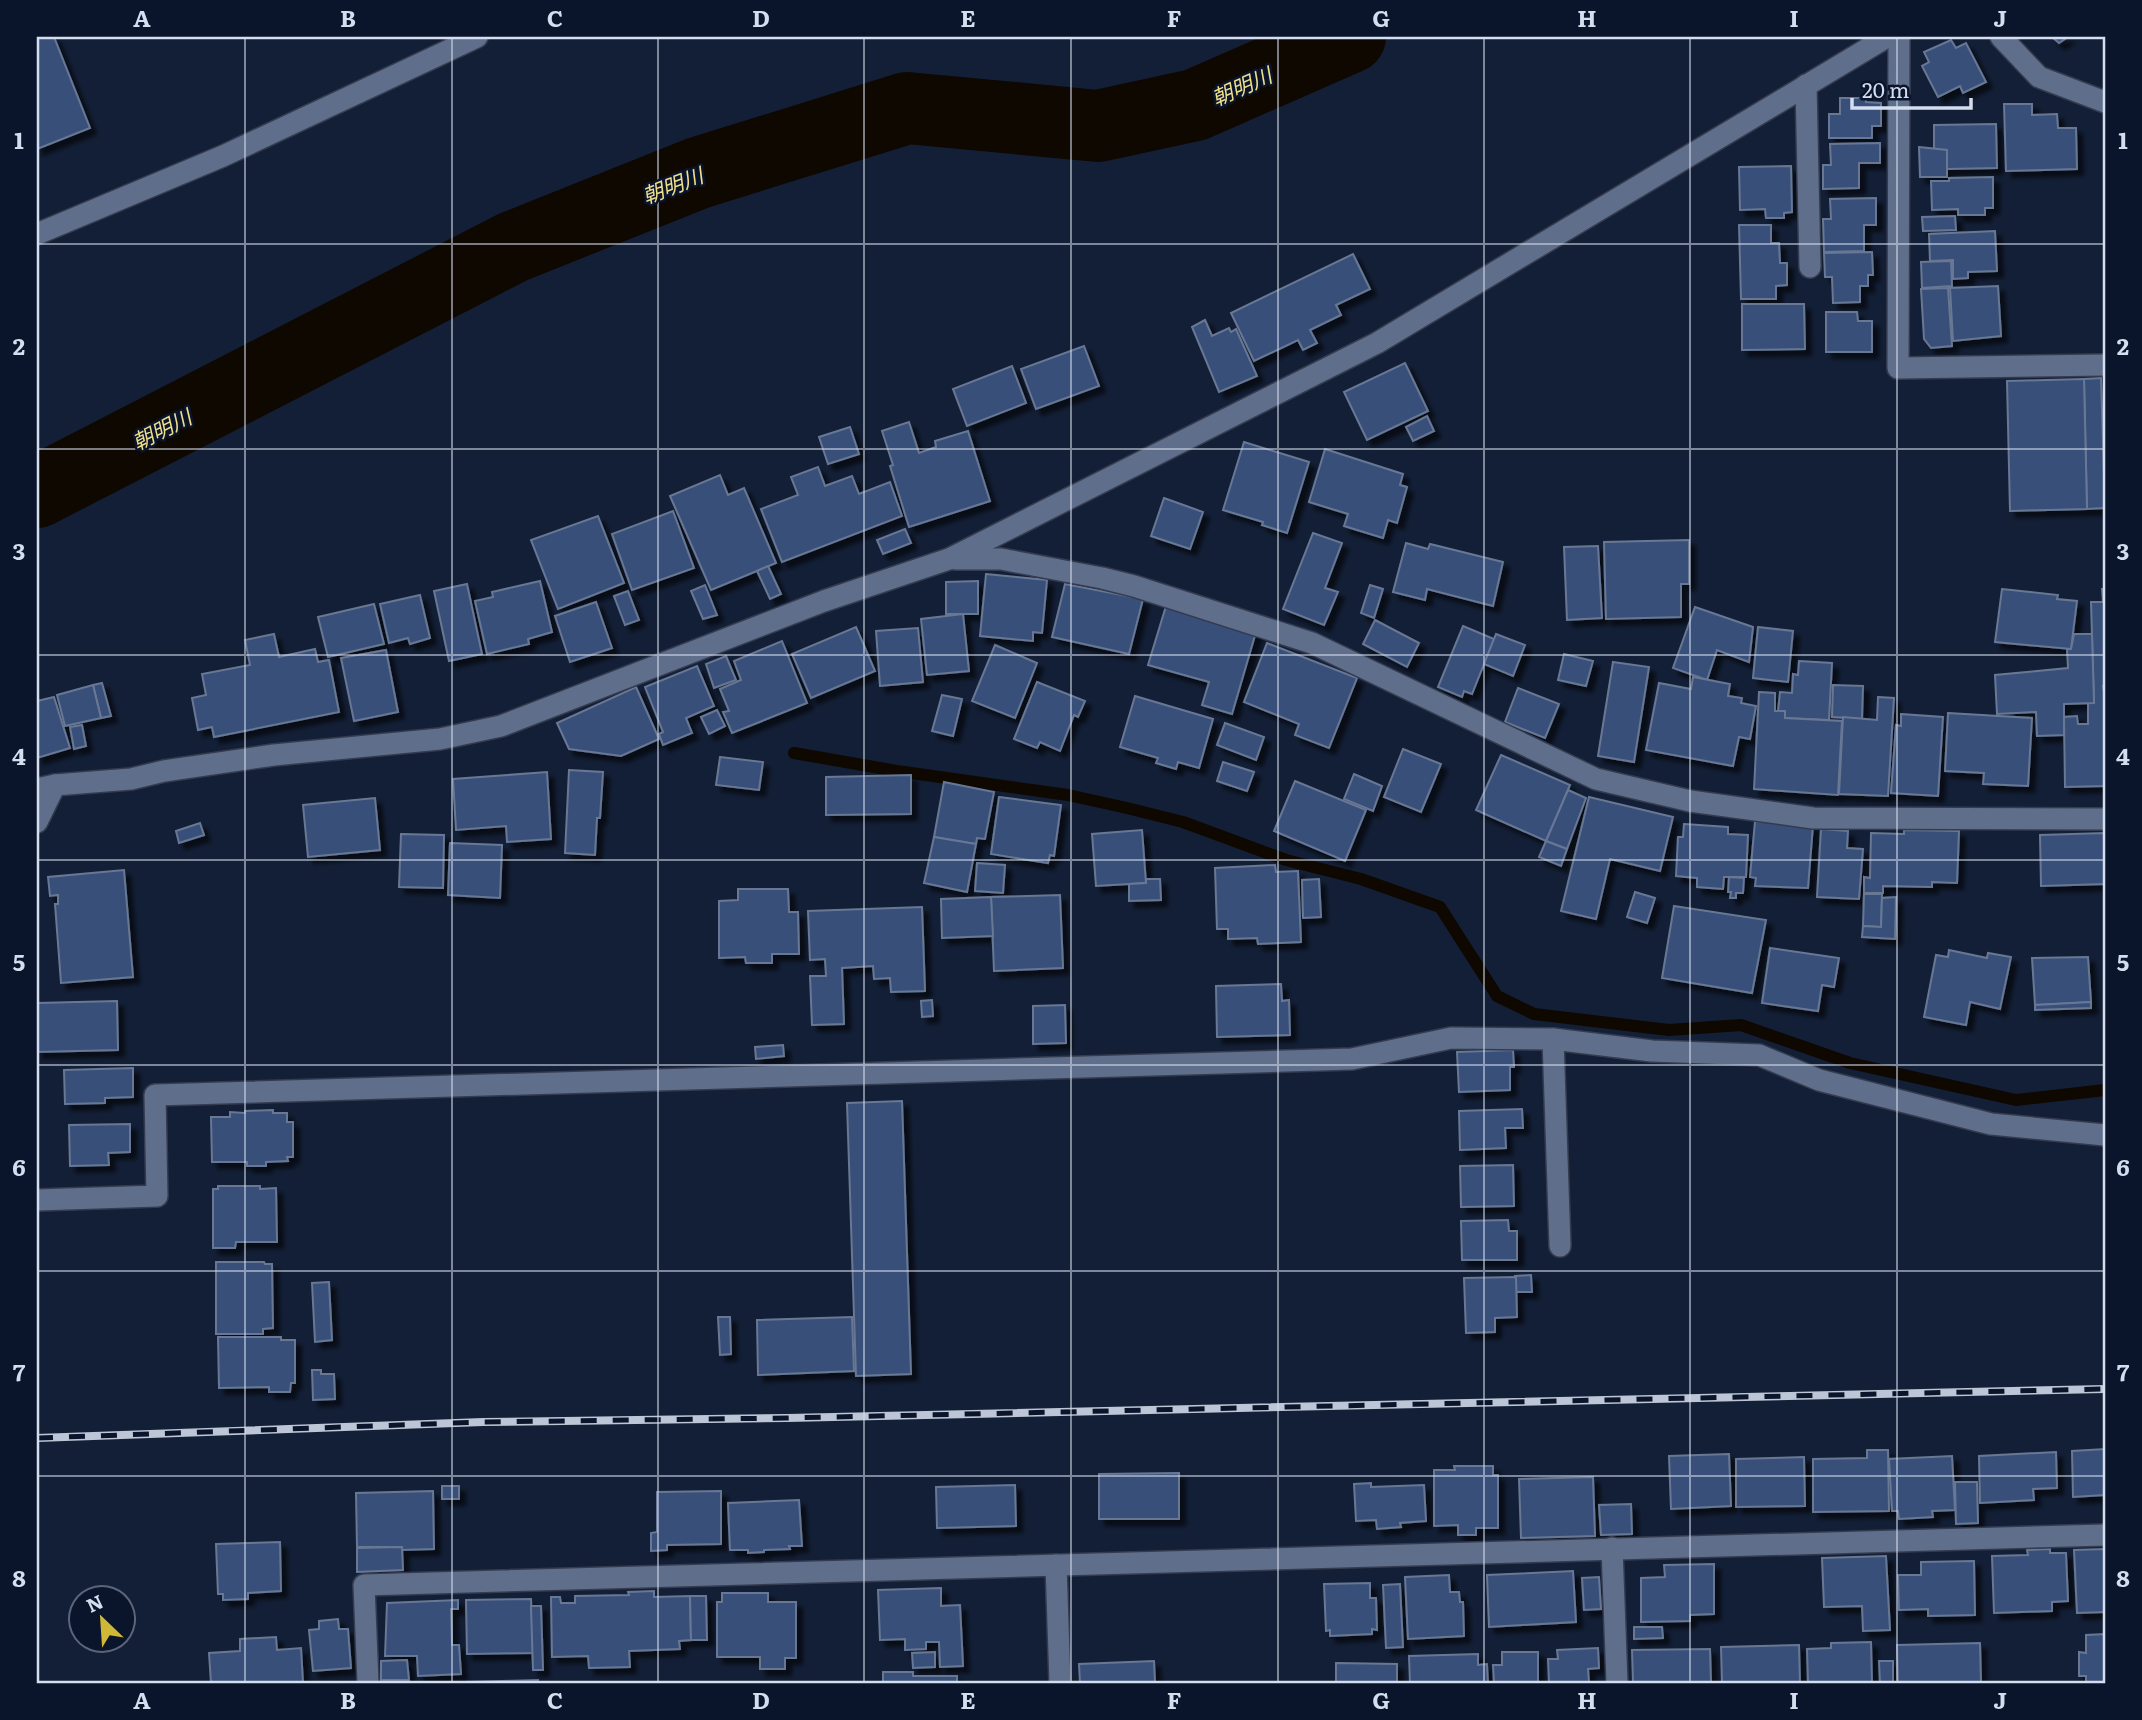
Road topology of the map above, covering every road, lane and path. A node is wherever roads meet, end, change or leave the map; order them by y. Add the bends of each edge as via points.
1 (477, 37) edge
2 (1887, 37) edge
3 (1899, 37) edge
4 (2001, 37) edge
5 (1806, 85) junction
6 (2105, 102) edge
7 (37, 234) edge
8 (1810, 267) dead end
9 (2105, 365) edge
10 (949, 559) junction
11 (46, 787) edge
12 (2105, 819) edge
13 (37, 822) edge
14 (1553, 1039) junction
15 (2105, 1135) edge
16 (37, 1200) edge
17 (1560, 1246) dead end
18 (2105, 1535) edge
19 (1612, 1548) junction
20 (1056, 1565) junction
21 (368, 1683) edge
22 (1060, 1683) edge
23 (1617, 1683) edge

1 - 7 street via 223,156
2 - 5 street
3 - 9 street via 1898,368
4 - 6 street via 2039,77
5 - 8 street
5 - 10 street via 1377,343
10 - 11 street via 824,601 501,726 440,739 274,755 131,779
10 - 12 street via 1001,559 1102,578 1300,639 1596,779 1690,801 1813,818
11 - 13 street
14 - 15 street via 1653,1051 1759,1055 1819,1080 1992,1124
14 - 16 street via 1451,1038 1352,1059 155,1095 157,1196
14 - 17 street
18 - 19 street
19 - 20 street
19 - 23 street
20 - 21 street via 364,1585
20 - 22 street

